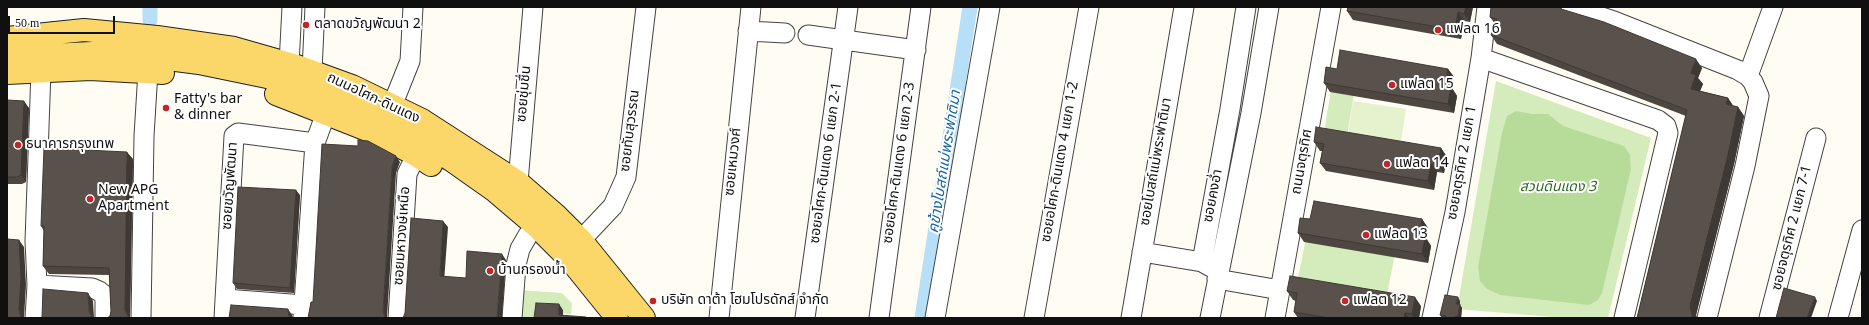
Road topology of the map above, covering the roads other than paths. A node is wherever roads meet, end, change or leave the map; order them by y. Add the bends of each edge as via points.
1 (292, 7) edge
2 (315, 7) edge
3 (413, 7) edge
4 (533, 7) edge
5 (646, 7) edge
6 (751, 7) edge
7 (848, 7) edge
8 (922, 7) edge
9 (990, 7) edge
10 (1089, 7) edge
11 (1184, 7) edge
12 (1246, 7) edge
13 (1269, 7) edge
14 (1331, 7) edge
15 (1487, 7) edge
16 (1571, 7) edge
17 (1773, 7) edge
18 (1616, 14) edge
19 (748, 31) junction
20 (785, 33) dead end
21 (808, 35) dead end
22 (7, 38) edge
23 (843, 41) junction
24 (916, 50) junction
25 (7, 57) edge
26 (1481, 58) junction
27 (289, 64) junction
28 (41, 70) junction
29 (148, 71) junction
30 (312, 71) junction
31 (7, 73) edge
32 (1748, 76) junction
33 (392, 106) junction
34 (1230, 110) junction
35 (326, 113) junction
36 (1251, 113) junction
37 (1816, 138) dead end
38 (315, 143) junction
39 (416, 155) junction
40 (518, 182) junction
41 (1862, 230) edge
42 (528, 235) junction
43 (581, 240) junction
44 (1142, 252) junction
45 (1202, 262) junction
46 (1219, 272) junction
47 (37, 285) junction
48 (1280, 290) junction
49 (225, 299) junction
50 (303, 312) edge
51 (613, 312) edge
52 (1840, 317) edge
53 (35, 318) edge
54 (105, 318) edge
55 (141, 318) edge
56 (224, 318) edge
57 (398, 318) edge
58 (512, 318) edge
59 (644, 318) edge
60 (719, 318) edge
61 (805, 318) edge
62 (879, 318) edge
63 (935, 318) edge
64 (1034, 318) edge
65 (1131, 318) edge
66 (1210, 318) edge
67 (1275, 318) edge
68 (1432, 318) edge
69 (1624, 318) edge
70 (1707, 318) edge
71 (1769, 318) edge

1 - 27 street
2 - 30 street
3 - 33 street via 410,61
4 - 40 street, ซอยชุ่มชื่น
5 - 43 street, ซอยทับสุวรรณ via 626,177 613,206
6 - 19 street, ซอยเหมวงศ์
7 - 23 street, ซอยอโศก-ดินแดง 6 แยก 2-1
8 - 24 street, ซอยอโศก-ดินแดง 6 แยก 2-3
9 - 63 street
10 - 64 street, ซอยอโศก-ดินแดง 4 แยก 1-2
11 - 44 street, ซอยโบสถ์แม่พระฟาติมา
12 - 34 street, ซอยคงอ่ำ
13 - 36 street, ซอยคงอ่ำ
14 - 48 street, ถนนจตุรทิศ
15 - 26 street, ซอยจตุรทิศ 2 แยก 1
16 - 18 street
17 - 32 street
18 - 32 street
19 - 20 street
19 - 60 street, ซอยเหมวงศ์
21 - 23 street
22 - 27 main road, ถนนอโศก-ดินแดง via 84,30 234,48
23 - 24 street
23 - 61 street, ซอยอโศก-ดินแดง 6 แยก 2-1
24 - 62 street, ซอยอโศก-ดินแดง 6 แยก 2-3
25 - 51 main road, ถนนอโศก-ดินแดง via 114,52 199,63 268,77 320,93 365,111 410,134 495,192 535,225 571,261
26 - 68 street, ซอยจตุรทิศ 2 แยก 1 via 1455,212
26 - 69 street via 1658,120 1666,126 1668,133
27 - 30 main road, ถนนอโศก-ดินแดง
28 - 29 main road, ถนนอโศก-ดินแดง
28 - 31 main road, ถนนอโศก-ดินแดง
28 - 47 street via 35,241
29 - 35 main road, ถนนอโศก-ดินแดง via 227,82 279,95
29 - 55 street via 144,136
30 - 33 main road, ถนนอโศก-ดินแดง via 352,86
32 - 70 street via 1759,96 1745,166
33 - 40 main road, ถนนอโศก-ดินแดง via 422,120
34 - 36 street
34 - 45 street, ซอยคงอ่ำ
35 - 38 street
35 - 39 main road, ถนนอโศก-ดินแดง via 370,131
36 - 46 street, ซอยคงอ่ำ
37 - 71 street, ซอยจตุรทิศ 2 แยก 7-1
38 - 49 street, ซอยขวัญพัฒนา via 238,133 234,136
38 - 50 street
39 - 42 main road, ถนนอโศก-ดินแดง via 490,205
39 - 57 street, ซอยมหาวงษ์เหนือ via 407,174
40 - 43 main road, ถนนอโศก-ดินแดง via 556,214
41 - 52 street
42 - 51 main road, ถนนอโศก-ดินแดง
42 - 58 street via 520,249 516,265
43 - 59 main road, ถนนอโศก-ดินแดง
44 - 45 street
44 - 65 street, ซอยโบสถ์แม่พระฟาติมา
45 - 46 street
46 - 48 street
46 - 66 street, ซอยคงอ่ำ
47 - 53 street
47 - 54 street via 92,288 99,291 104,295
48 - 67 street, ถนนจตุรทิศ
49 - 50 street
49 - 56 street, ซอยขวัญพัฒนา

